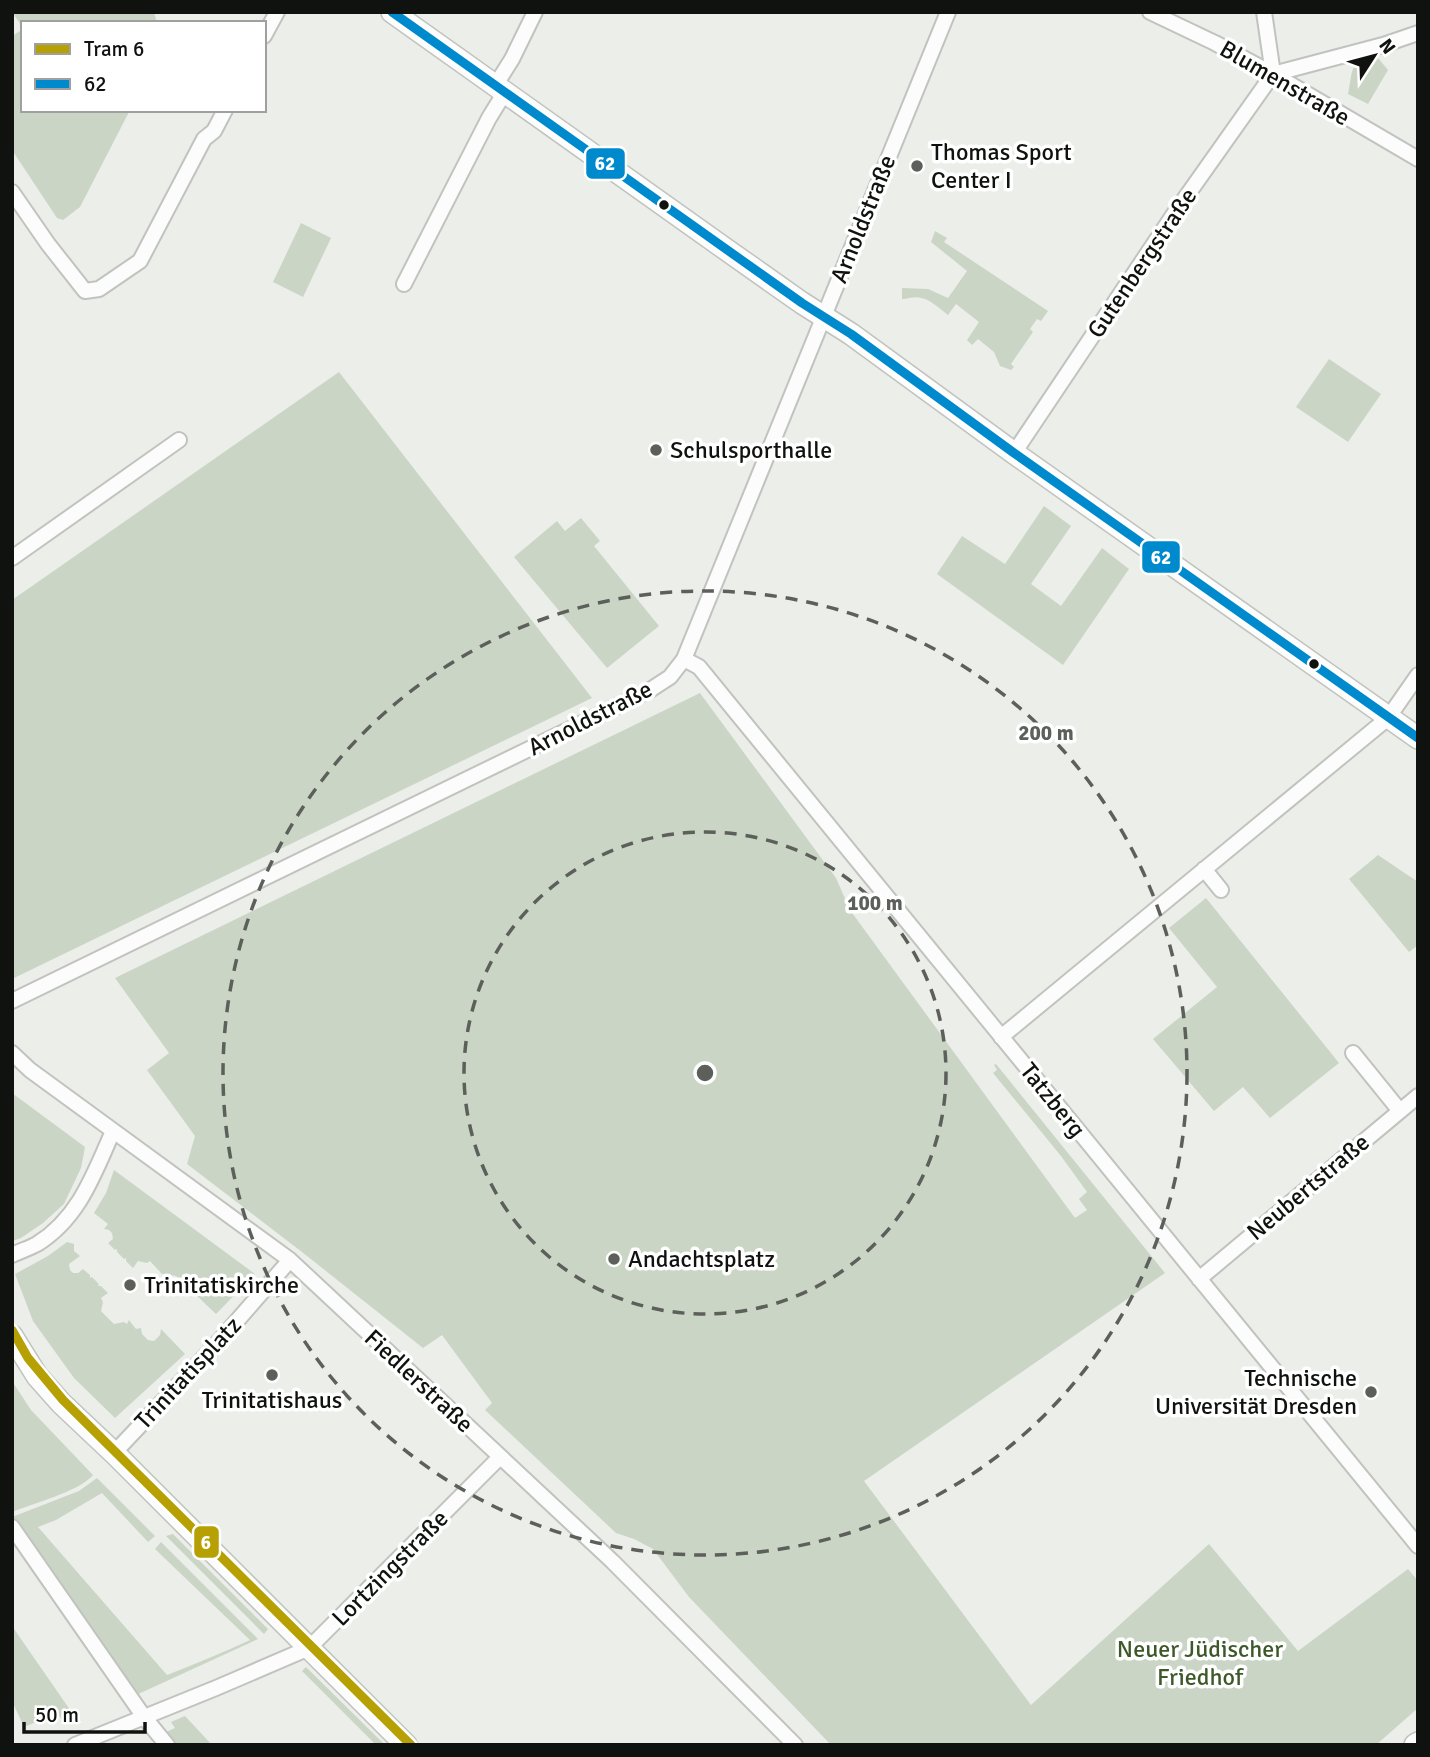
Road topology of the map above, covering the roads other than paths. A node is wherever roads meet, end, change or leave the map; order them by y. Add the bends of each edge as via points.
1 (277, 12) edge
2 (392, 12) edge
3 (535, 12) edge
4 (948, 12) edge
5 (1150, 12) edge
6 (1264, 12) edge
7 (266, 32) edge
8 (1418, 33) edge
9 (1273, 74) junction
10 (500, 89) junction
11 (224, 112) edge
12 (1418, 159) edge
13 (12, 192) edge
14 (404, 284) dead end
15 (824, 316) junction
16 (179, 440) dead end
17 (1014, 453) junction
18 (12, 558) edge
19 (684, 659) junction
20 (1418, 675) edge
21 (1388, 718) junction
22 (1418, 738) edge
23 (1204, 869) junction
24 (1222, 890) dead end
25 (12, 1001) edge
26 (1002, 1037) junction
27 (12, 1053) edge
28 (1353, 1053) dead end
29 (1418, 1096) edge
30 (1400, 1111) junction
31 (113, 1131) junction
32 (12, 1255) edge
33 (290, 1260) junction
34 (1199, 1279) junction
35 (12, 1336) edge
36 (114, 1453) junction
37 (500, 1457) junction
38 (12, 1527) edge
39 (1418, 1546) edge
40 (309, 1648) junction
41 (144, 1717) junction
42 (75, 1745) edge
43 (167, 1745) edge
44 (406, 1745) edge
45 (795, 1745) edge

1 - 7 street
2 - 10 street
3 - 10 street
4 - 15 street, Arnoldstraße
5 - 9 street, Blumenstraße
6 - 9 street
8 - 9 street
9 - 12 street, Blumenstraße
9 - 17 street, Gutenbergstraße
10 - 14 street
10 - 15 street
11 - 13 street via 204,139 140,261 99,289 85,291
15 - 17 street
15 - 19 street, Arnoldstraße
16 - 18 street
17 - 21 street
19 - 25 street, Arnoldstraße via 670,677 650,690
19 - 26 street, Tatzberg via 699,667
20 - 21 street
21 - 22 street
21 - 23 street
23 - 24 street
23 - 26 street
26 - 34 street, Tatzberg
27 - 31 street, Fiedlerstraße
28 - 30 street
29 - 30 street, Neubertstraße
30 - 34 street, Neubertstraße
31 - 32 street via 86,1192 63,1223 38,1243
31 - 33 street, Fiedlerstraße
33 - 36 street, Trinitatisplatz
33 - 37 street, Fiedlerstraße
34 - 39 street, Tatzberg
35 - 36 street via 37,1376
36 - 40 street
37 - 40 street, Lortzingstraße
37 - 45 street, Fiedlerstraße
38 - 41 street
40 - 41 street, Lortzingstraße
40 - 44 street
41 - 42 street, Lortzingstraße
41 - 43 street

